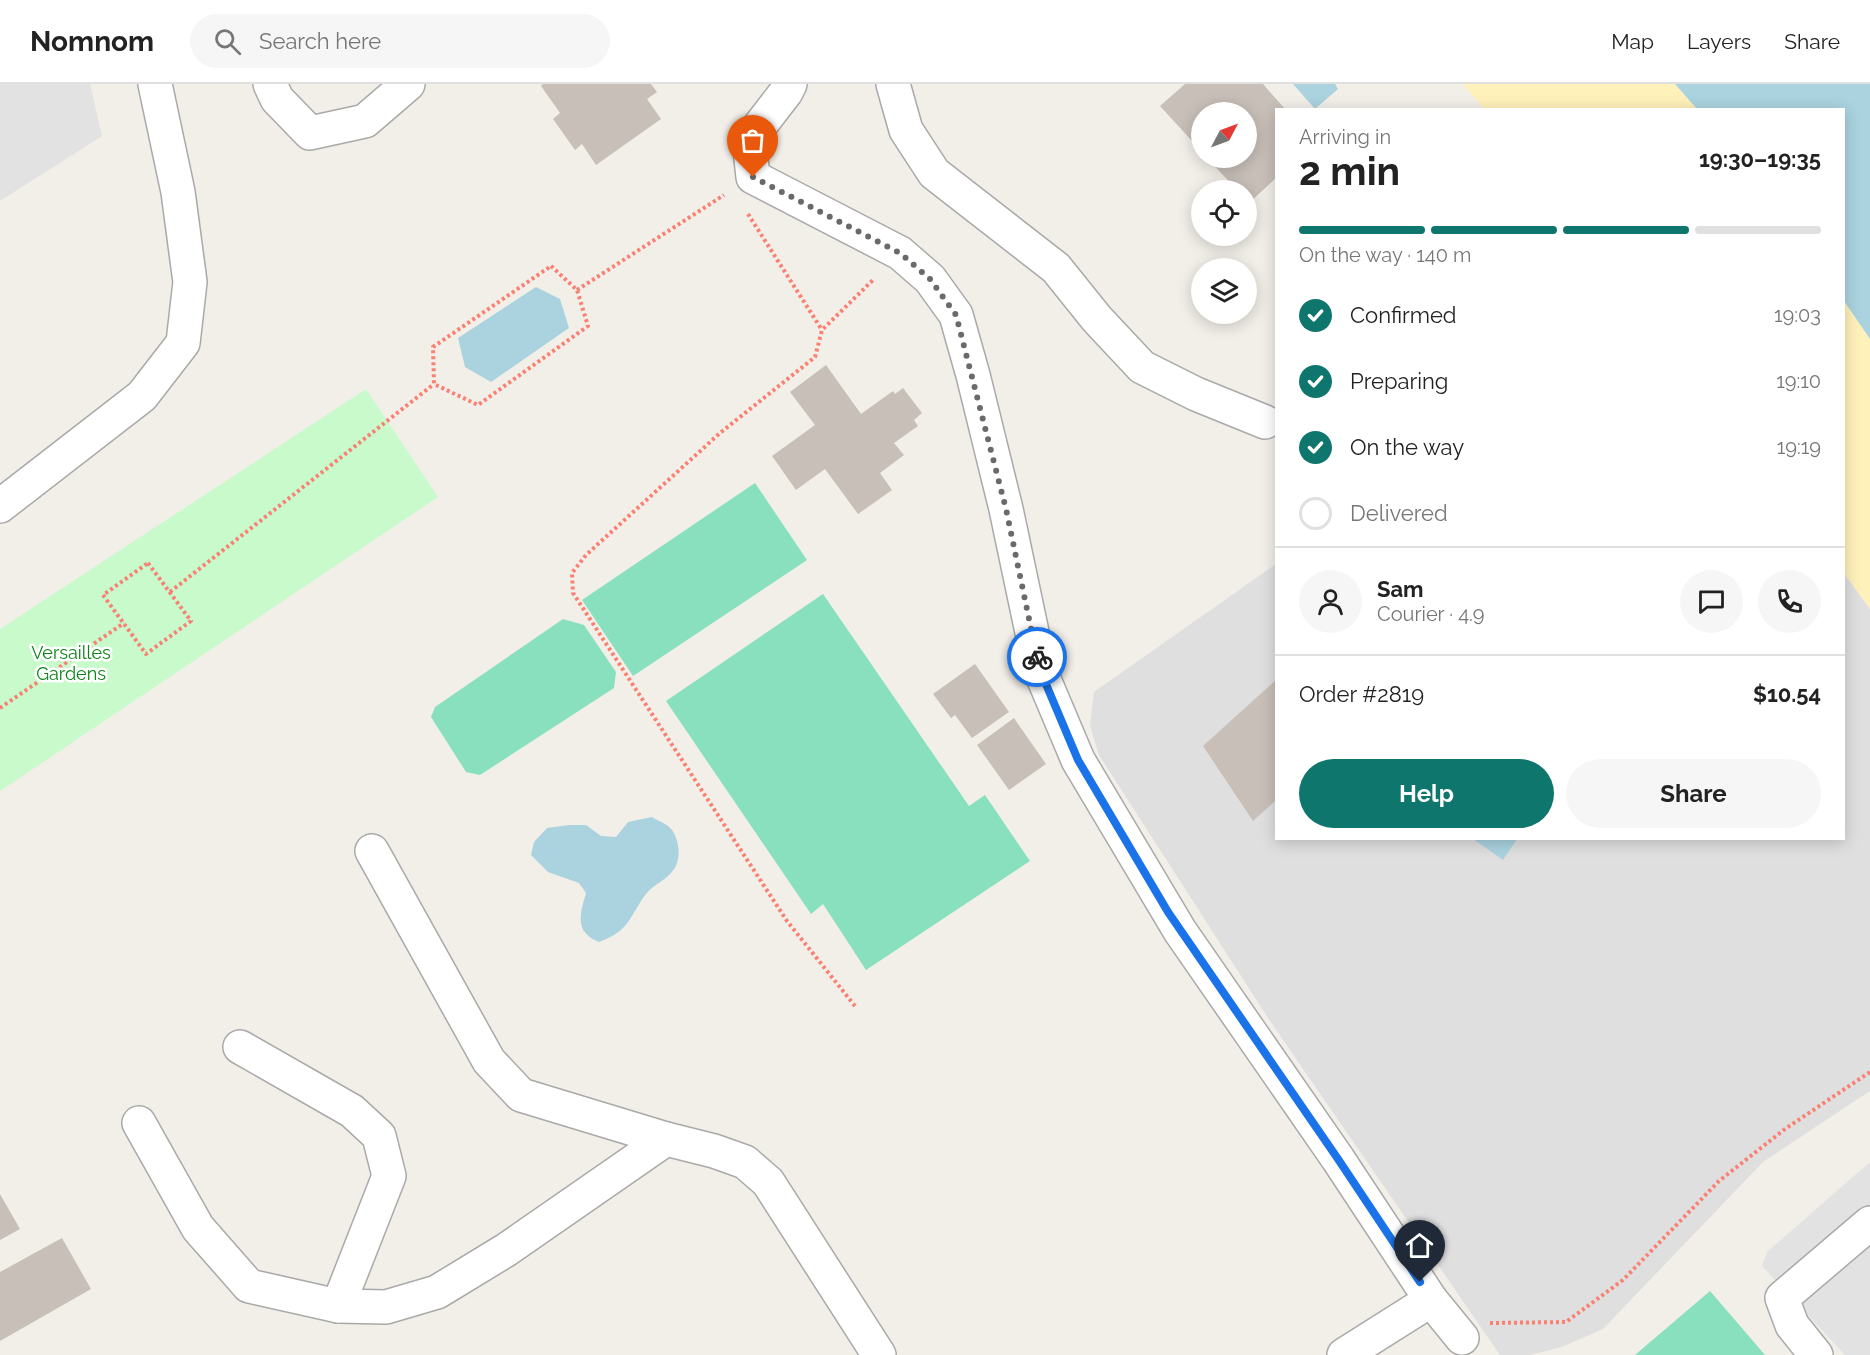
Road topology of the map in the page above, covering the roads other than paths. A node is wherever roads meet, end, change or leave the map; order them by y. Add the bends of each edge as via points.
1 (155, 84) edge
2 (270, 84) edge
3 (408, 84) edge
4 (790, 84) edge
5 (893, 84) edge
6 (1265, 422) dead end
7 (0, 506) edge
8 (372, 851) dead end
9 (240, 1047) dead end
10 (139, 1123) dead end
11 (666, 1139) junction
12 (1870, 1223) edge
13 (338, 1306) junction
14 (879, 1355) edge
15 (1344, 1355) edge
16 (1816, 1355) edge

1 - 7 street via 178,192 190,282 183,343 142,396
2 - 3 street via 277,99 310,133 366,121
4 - 15 street via 749,140 743,183 900,253 930,279 956,315 1006,509 1040,670 1078,760 1180,931 1448,1321
5 - 6 street via 906,130 934,173 1056,268 1096,319 1142,367
8 - 11 street via 489,1061 521,1095
9 - 13 street via 352,1111 379,1136 389,1176
10 - 13 street via 198,1228 249,1286
11 - 13 street via 506,1250 437,1292 386,1307
11 - 14 street via 745,1162 768,1182
12 - 16 street via 1782,1298 1792,1324

